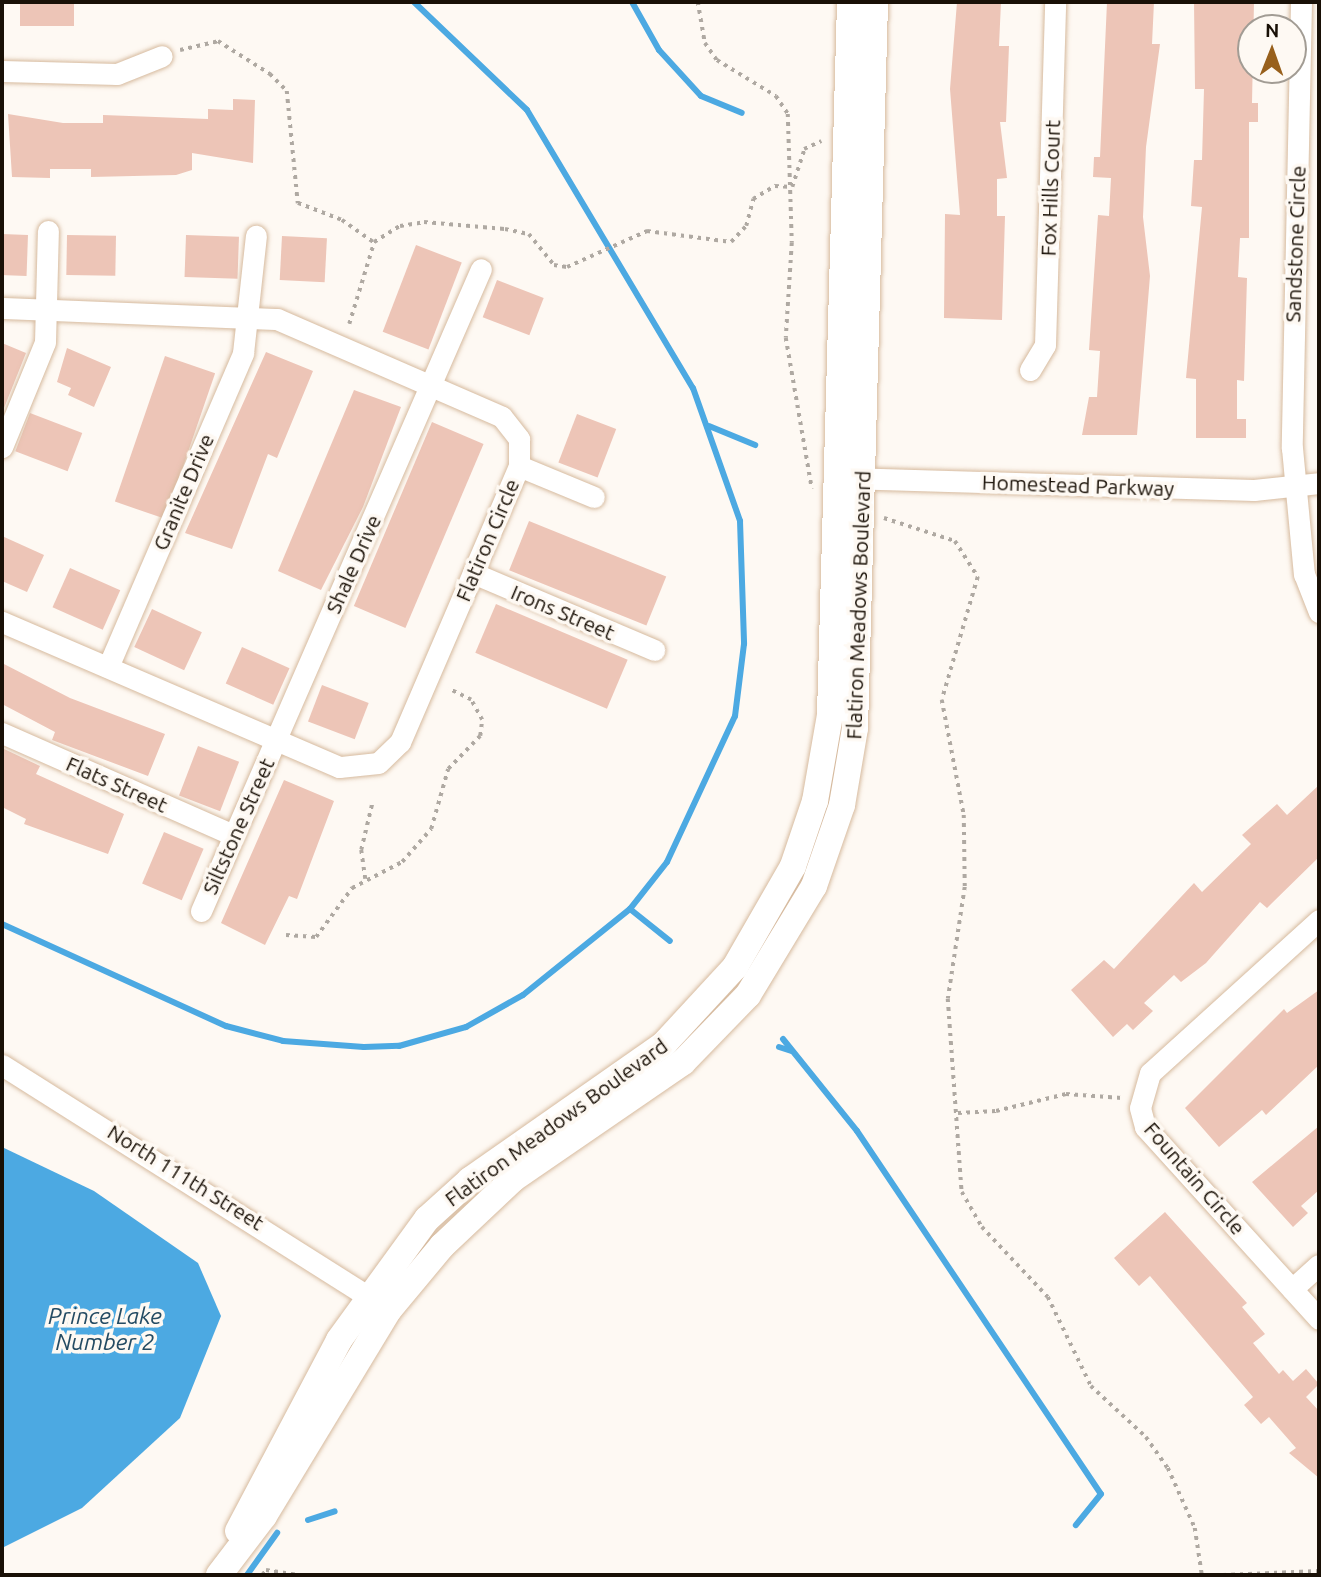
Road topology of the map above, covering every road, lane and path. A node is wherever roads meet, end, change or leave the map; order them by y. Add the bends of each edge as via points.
1 (698, 2) edge
2 (849, 2) edge
3 (875, 2) edge
4 (1055, 2) edge
5 (1301, 2) edge
6 (202, 43) dead end
7 (162, 56) dead end
8 (2, 71) edge
9 (821, 141) dead end
10 (786, 186) junction
11 (48, 231) dead end
12 (256, 236) dead end
13 (374, 242) junction
14 (481, 269) dead end
15 (2, 308) edge
16 (47, 309) junction
17 (250, 314) junction
18 (349, 324) dead end
19 (1030, 370) dead end
20 (430, 387) junction
21 (2, 447) edge
22 (519, 466) junction
23 (850, 478) junction
24 (1319, 483) edge
25 (1294, 485) junction
26 (813, 496) dead end
27 (594, 497) dead end
28 (878, 510) dead end
29 (472, 573) junction
30 (1319, 612) edge
31 (2, 622) edge
32 (654, 650) dead end
33 (108, 667) junction
34 (448, 689) dead end
35 (2, 733) edge
36 (276, 741) junction
37 (372, 804) dead end
38 (233, 835) junction
39 (365, 879) junction
40 (201, 911) dead end
41 (1319, 920) edge
42 (286, 935) dead end
43 (2, 1065) edge
44 (1105, 1096) dead end
45 (958, 1113) junction
46 (1319, 1265) edge
47 (1293, 1289) junction
48 (366, 1295) junction
49 (388, 1311) junction
50 (1319, 1319) edge
51 (1319, 1571) edge
52 (219, 1575) edge
53 (262, 1575) edge
54 (297, 1575) edge
55 (1202, 1575) edge
56 (1223, 1575) edge

1 - 10 path via 705,43 718,60 776,96 788,114
2 - 23 street, Flatiron Meadows Boulevard
3 - 23 street, Flatiron Meadows Boulevard
4 - 19 street, Fox Hills Court via 1045,345
5 - 25 street, Sandstone Circle via 1290,404
6 - 13 path via 218,41 287,91 292,194 307,209 342,220
7 - 8 street via 117,74
9 - 10 path via 804,149 797,180
10 - 13 path via 753,199 746,226 731,242 669,230 620,240 567,267 554,265 529,234 424,222 400,226
10 - 26 path via 792,243 786,338
11 - 16 street
12 - 17 street, Granite Drive
13 - 18 path
14 - 20 street, Shale Drive
15 - 16 street, Flatiron Circle
16 - 17 street, Flatiron Circle
16 - 21 street via 46,342
17 - 20 street, Flatiron Circle via 277,319
17 - 33 street, Granite Drive via 243,353
20 - 22 street, Flatiron Circle via 502,418 519,439
20 - 36 street, Shale Drive
22 - 27 street
22 - 29 street, Flatiron Circle
23 - 25 street, Homestead Parkway via 1254,490
23 - 48 street, Flatiron Meadows Boulevard via 821,773 793,866 757,935 703,1006 664,1044 470,1180 427,1219
23 - 49 street, Flatiron Meadows Boulevard via 852,754 830,846 791,929 748,995 683,1062 468,1215
24 - 25 street, Homestead Parkway
25 - 30 street, Sandstone Circle via 1304,574
28 - 45 path via 900,527 955,541 974,560 978,577 942,700 965,828 965,887 948,999
29 - 32 street, Irons Street
29 - 36 street, Flatiron Circle via 400,742 379,763 339,768
31 - 33 street, Flatiron Circle
33 - 36 street, Flatiron Circle
34 - 39 path via 478,710 480,736 448,769 421,845
35 - 38 street, Flats Street
36 - 38 street, Siltstone Street
37 - 39 path via 361,850
38 - 40 street, Siltstone Street
39 - 42 path via 341,900 316,937
41 - 47 street, Fountain Circle via 1150,1073 1140,1100 1145,1127
43 - 48 street, North 111th Street
44 - 45 path via 1066,1094 996,1111
45 - 55 path via 959,1168 970,1210 1048,1297 1091,1386 1146,1437 1168,1468 1195,1528
46 - 47 street
47 - 50 street, Fountain Circle
48 - 49 street, North 111th Street
48 - 52 street via 248,1507
49 - 52 street via 264,1516
51 - 56 path
53 - 54 path via 266,1570

